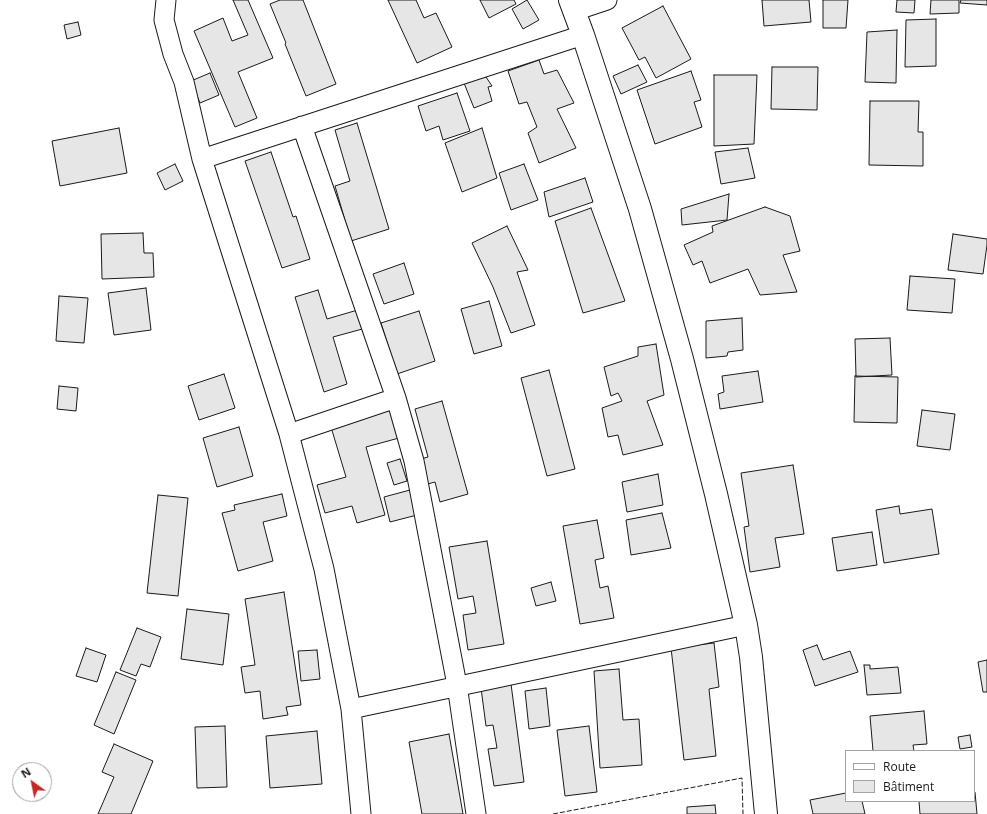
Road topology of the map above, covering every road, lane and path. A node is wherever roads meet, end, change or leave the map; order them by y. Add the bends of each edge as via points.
1 (165, 0) edge
2 (607, 0) edge
3 (572, 6) edge
4 (583, 35) junction
5 (302, 126) junction
6 (202, 159) junction
7 (396, 398) junction
8 (289, 434) junction
9 (746, 625) junction
10 (457, 685) junction
11 (351, 709) junction
12 (361, 814) edge
13 (476, 814) edge
14 (766, 814) edge

1 - 6 street via 164,20 184,82
2 - 3 street
3 - 4 street
4 - 5 street
4 - 9 street via 640,209 682,359
5 - 6 street
5 - 7 street
6 - 8 street
7 - 8 street
7 - 10 street via 414,461
8 - 11 street via 324,569
9 - 10 street
9 - 14 street
10 - 11 street
10 - 13 street
11 - 12 street

